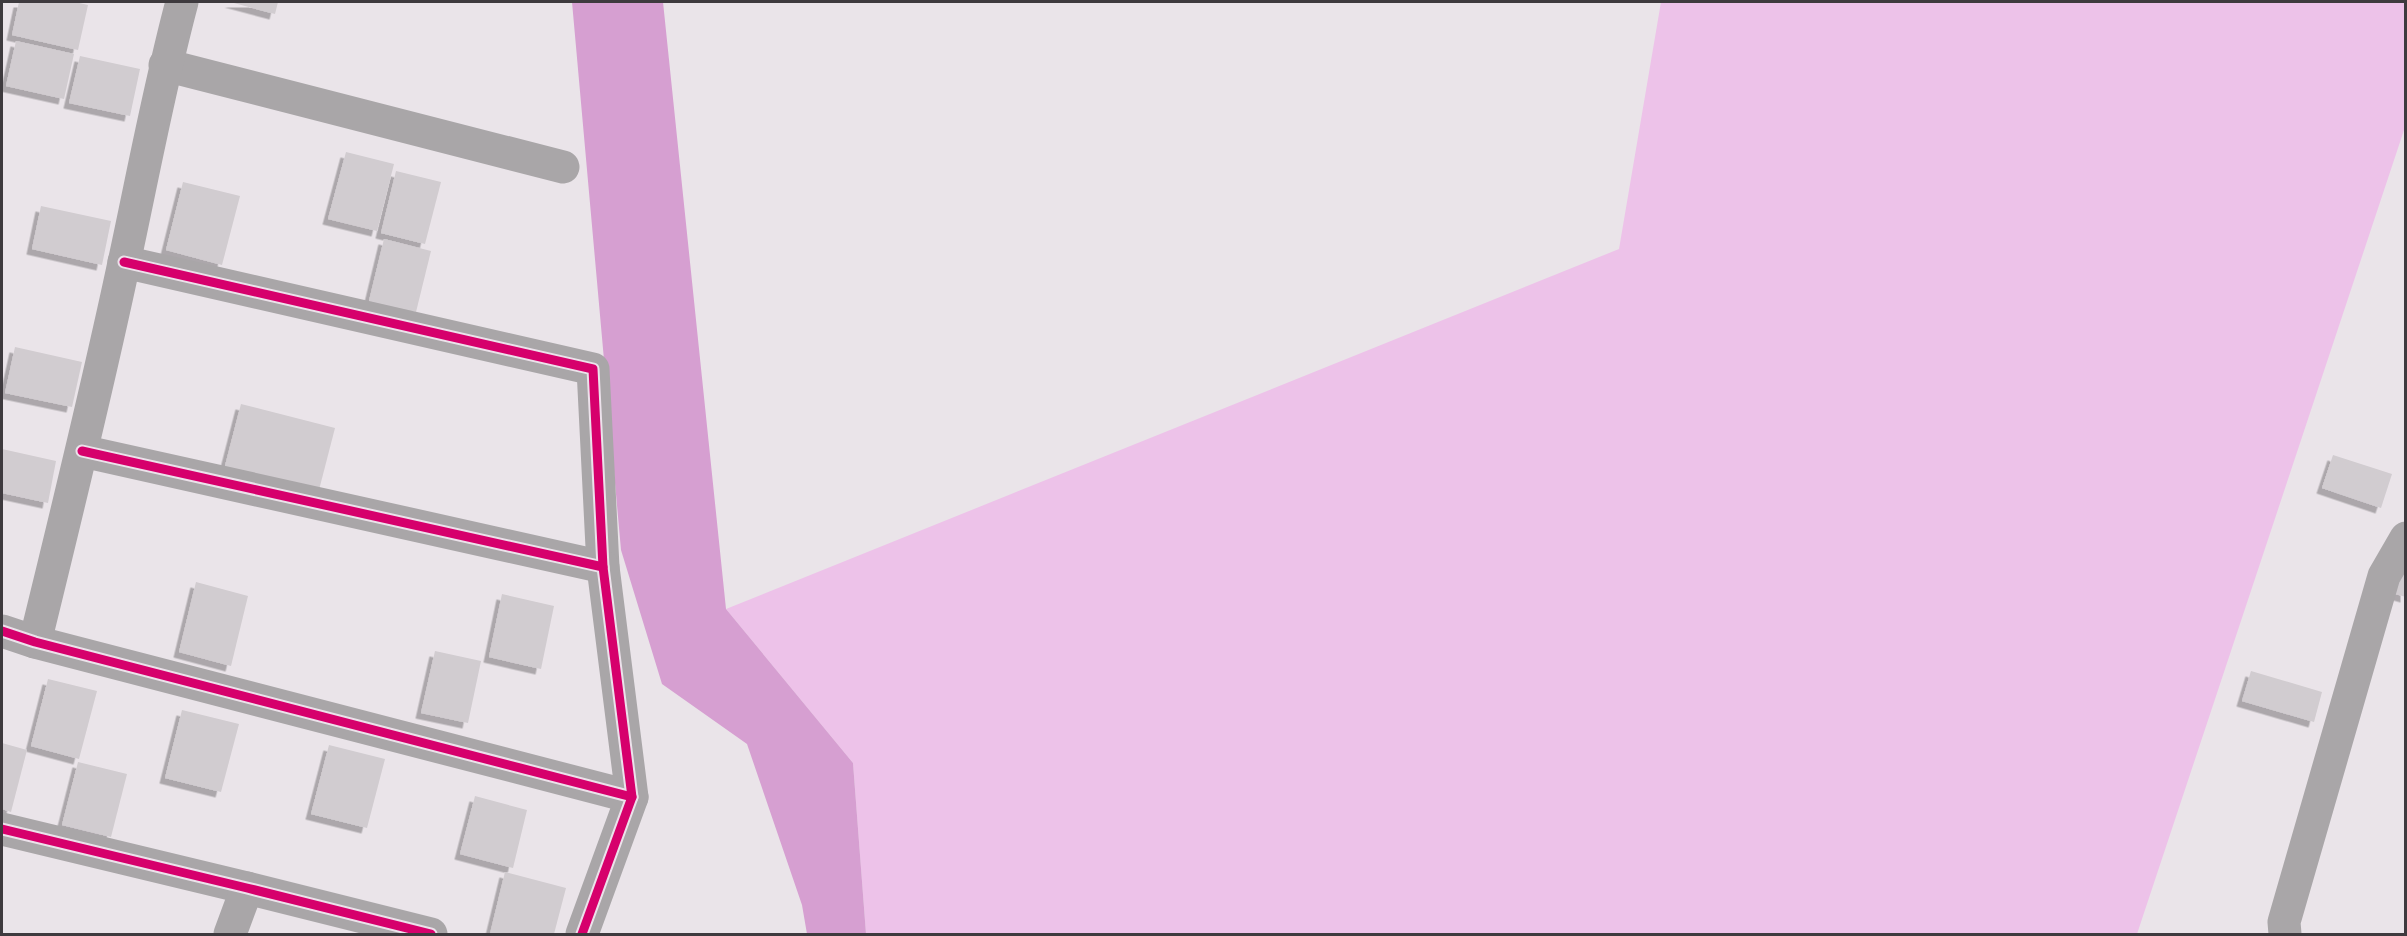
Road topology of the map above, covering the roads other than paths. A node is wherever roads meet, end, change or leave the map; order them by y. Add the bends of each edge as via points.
1 (182, 2) edge
2 (165, 66) junction
3 (562, 166) dead end
4 (124, 262) junction
5 (82, 451) junction
6 (2406, 538) edge
7 (603, 567) junction
8 (2, 631) edge
9 (35, 642) junction
10 (632, 797) junction
11 (2, 829) edge
12 (247, 888) junction
13 (230, 934) edge
14 (430, 934) edge
15 (582, 934) edge
16 (2285, 934) edge

1 - 2 street
2 - 3 street
2 - 4 street
4 - 5 street
4 - 7 street via 593,369
5 - 7 street
5 - 9 street
6 - 16 street via 2384,576 2284,922
7 - 10 street
8 - 9 street
9 - 10 street
10 - 15 street
11 - 12 street
12 - 13 street
12 - 14 street

